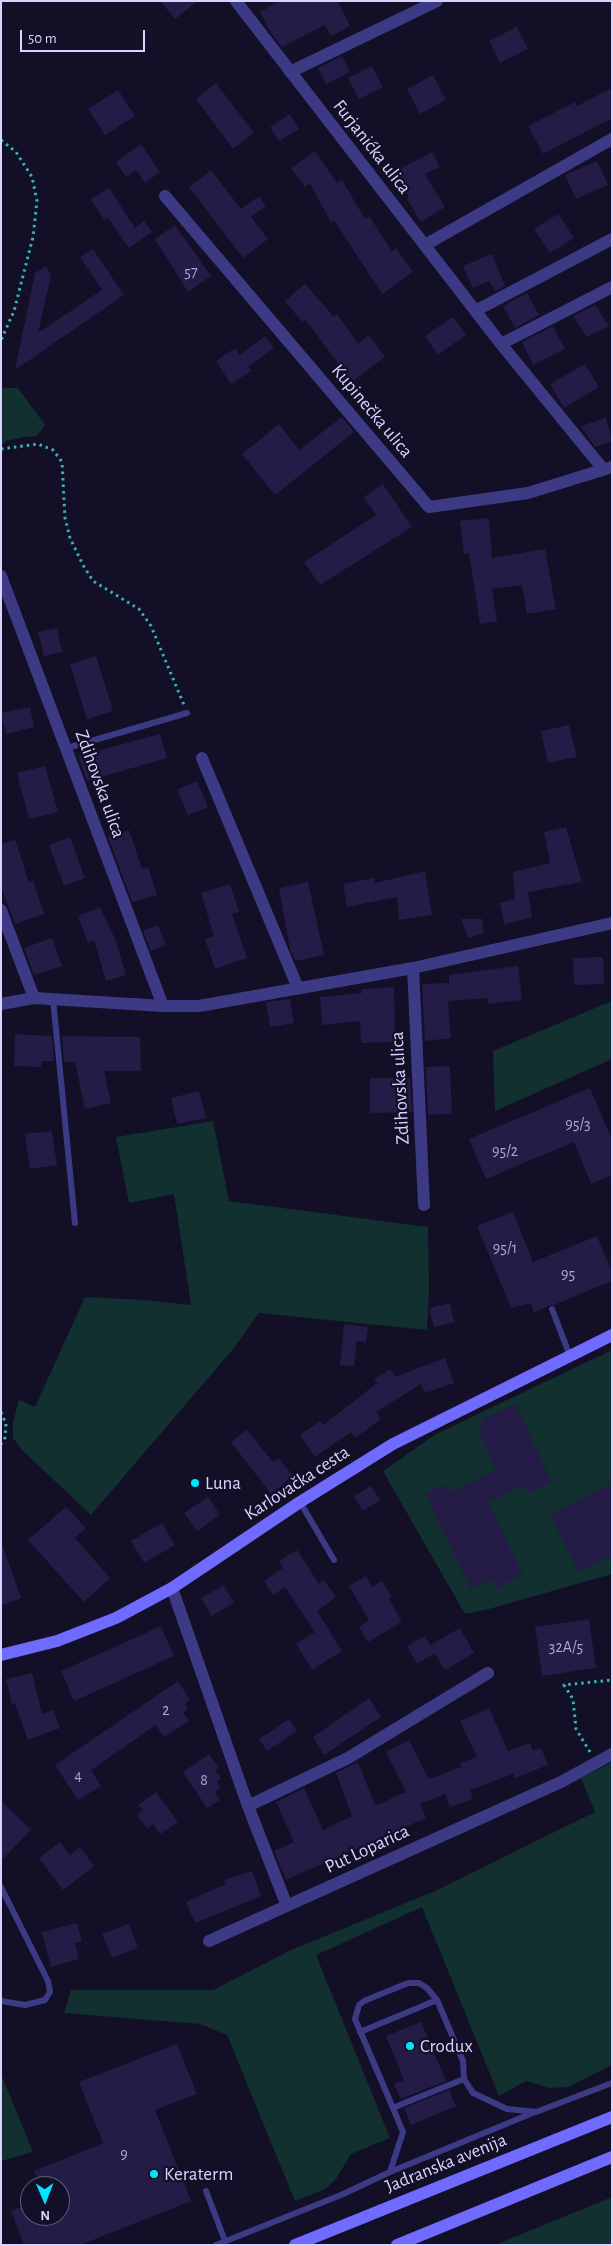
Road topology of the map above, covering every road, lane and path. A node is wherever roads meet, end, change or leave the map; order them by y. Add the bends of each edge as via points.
1 (236, 1) edge
2 (437, 1) edge
3 (290, 72) junction
4 (612, 139) edge
5 (1, 140) edge
6 (165, 196) dead end
7 (612, 239) edge
8 (425, 246) junction
9 (612, 287) edge
10 (475, 311) junction
11 (1, 340) edge
12 (501, 344) junction
13 (1, 449) edge
14 (608, 468) edge
15 (1, 576) edge
16 (187, 713) joint
17 (67, 748) junction
18 (202, 758) dead end
19 (1, 910) edge
20 (612, 923) edge
21 (413, 968) junction
22 (298, 988) junction
23 (34, 998) junction
24 (53, 999) junction
25 (1, 1004) edge
26 (163, 1006) junction
27 (424, 1205) dead end
28 (75, 1223) dead end
29 (552, 1309) dead end
30 (612, 1335) edge
31 (570, 1356) junction
32 (1, 1412) edge
33 (1, 1444) edge
34 (300, 1502) junction
35 (334, 1560) dead end
36 (172, 1588) junction
37 (1, 1655) edge
38 (488, 1673) dead end
39 (612, 1680) edge
40 (612, 1754) edge
41 (596, 1762) junction
42 (248, 1806) junction
43 (1, 1887) edge
44 (287, 1906) junction
45 (209, 1942) dead end
46 (437, 2000) junction
47 (1, 2001) edge
48 (360, 2032) junction
49 (464, 2079) junction
50 (612, 2083) edge
51 (393, 2108) junction
52 (536, 2112) junction
53 (612, 2117) edge
54 (612, 2157) edge
55 (390, 2172) junction
56 (206, 2191) dead end
57 (225, 2241) junction
58 (216, 2245) edge
59 (295, 2245) edge
60 (397, 2245) edge

1 - 3 street, Furjanićka ulica
2 - 3 street
3 - 8 street, Furjanićka ulica
4 - 8 street
5 - 11 path via 16,152 32,178 37,201 33,236 14,312
6 - 14 street, Kupinečka ulica via 429,507 528,493
7 - 10 street
8 - 10 street, Furjanićka ulica
9 - 12 street
10 - 12 street, Furjanićka ulica
12 - 14 street, Furjanićka ulica
13 - 16 path via 38,444 53,450 62,462 65,518 83,565 92,581 128,601 143,615
15 - 17 street, Zdihovska ulica
16 - 17 lane
17 - 26 street, Zdihovska ulica
18 - 22 street
19 - 23 street
20 - 21 street
21 - 22 street
21 - 27 street, Zdihovska ulica
22 - 26 street via 199,1006
23 - 24 street
23 - 25 street
24 - 26 street
24 - 28 lane
29 - 31 lane
30 - 31 street, Karlovačka cesta
31 - 34 street, Karlovačka cesta via 393,1444
32 - 33 path via 6,1424
34 - 35 lane
34 - 36 street, Karlovačka cesta
36 - 37 street, Karlovačka cesta via 116,1618 57,1641
36 - 42 street
38 - 42 street via 348,1758
39 - 41 path via 564,1685 573,1699 576,1728
40 - 41 street
41 - 44 street, Put Loparica via 561,1782
42 - 44 street
43 - 47 lane via 48,1981 50,1992 44,2000 25,2005
44 - 45 street, Put Loparica
46 - 48 lane
46 - 48 lane via 419,1983 408,1983 373,1997 359,2005 356,2012
46 - 49 lane via 463,2061
48 - 51 lane
49 - 51 lane
49 - 52 lane via 473,2093 490,2101 508,2109
50 - 52 lane
51 - 55 lane via 403,2132
52 - 55 lane
53 - 59 street, Jadranska avenija
54 - 60 street
55 - 57 lane
56 - 57 lane
57 - 58 lane

